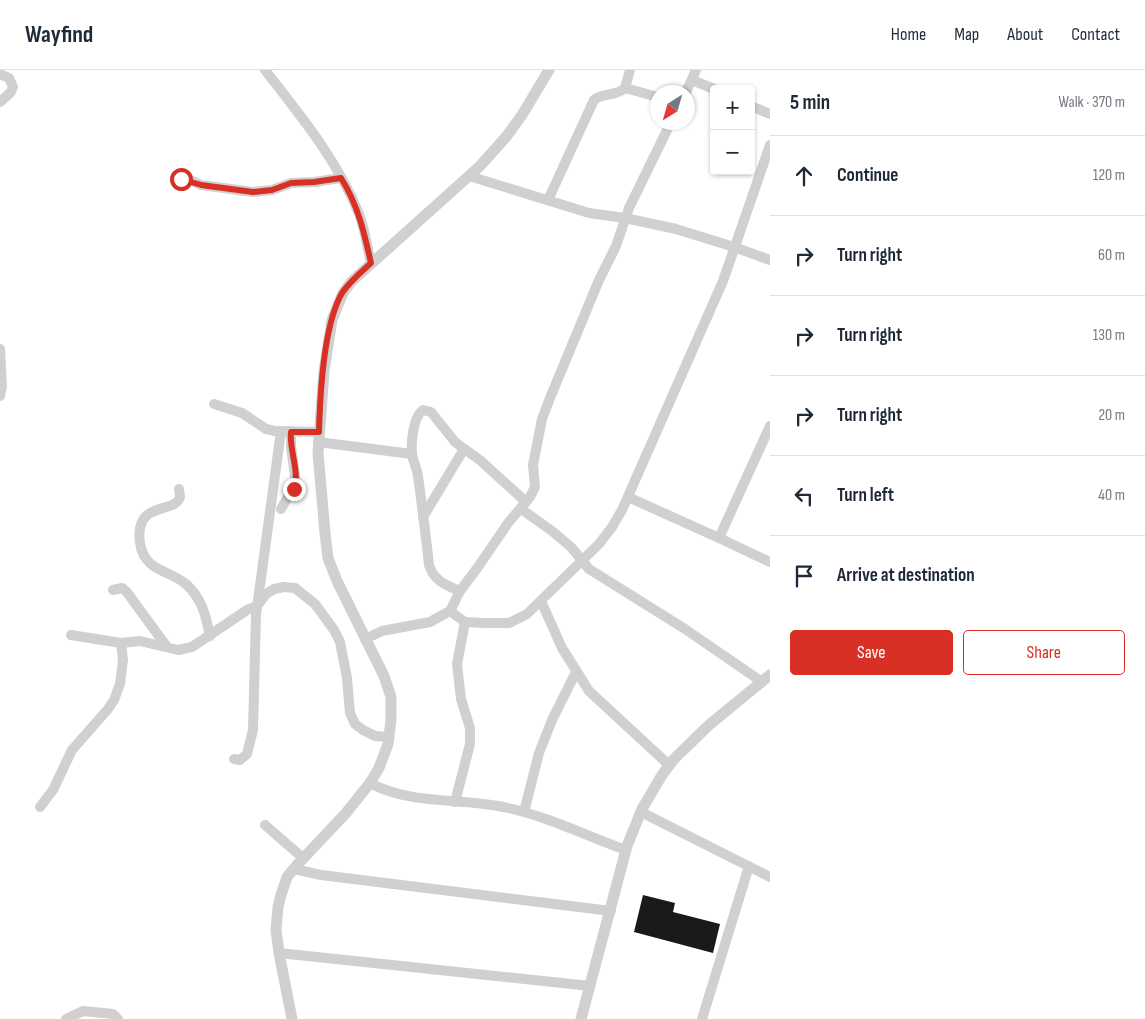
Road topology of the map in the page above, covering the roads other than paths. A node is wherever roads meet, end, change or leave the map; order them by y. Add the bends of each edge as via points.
1 (549, 70) edge
2 (630, 70) edge
3 (696, 70) edge
4 (269, 72) edge
5 (0, 74) edge
6 (692, 80) junction
7 (690, 85) edge
8 (710, 87) edge
9 (624, 88) junction
10 (650, 95) edge
11 (0, 102) edge
12 (755, 108) edge
13 (770, 114) edge
14 (667, 130) edge
15 (770, 145) edge
16 (469, 176) junction
17 (341, 178) junction
18 (175, 179) dead end
19 (548, 200) junction
20 (625, 218) junction
21 (734, 247) junction
22 (770, 260) edge
23 (371, 263) junction
24 (0, 349) edge
25 (0, 396) edge
26 (214, 404) dead end
27 (770, 427) edge
28 (286, 431) junction
29 (319, 437) junction
30 (464, 449) junction
31 (412, 454) junction
32 (179, 489) dead end
33 (628, 498) junction
34 (523, 506) junction
35 (281, 509) dead end
36 (423, 517) junction
37 (719, 538) junction
38 (582, 561) junction
39 (770, 562) edge
40 (113, 590) dead end
41 (460, 591) junction
42 (541, 600) junction
43 (258, 606) junction
44 (450, 612) junction
45 (465, 622) junction
46 (71, 635) dead end
47 (210, 636) junction
48 (365, 639) junction
49 (121, 643) junction
50 (167, 648) junction
51 (576, 672) junction
52 (766, 679) edge
53 (389, 737) junction
54 (234, 759) dead end
55 (669, 766) junction
56 (370, 783) junction
57 (455, 802) junction
58 (40, 808) dead end
59 (524, 812) junction
60 (641, 812) junction
61 (265, 825) dead end
62 (626, 850) junction
63 (303, 858) junction
64 (749, 866) junction
65 (294, 869) junction
66 (770, 877) edge
67 (611, 911) junction
68 (279, 953) junction
69 (590, 986) junction
70 (66, 1019) edge
71 (118, 1019) edge
72 (292, 1019) edge
73 (581, 1019) edge
74 (702, 1019) edge

1 - 16 street via 517,122
2 - 9 street
3 - 6 street
4 - 17 street via 315,135
5 - 11 street via 9,78 13,87
6 - 7 street
6 - 8 street
9 - 10 street
9 - 19 street via 619,93 602,95 594,100
12 - 13 street
14 - 20 street
15 - 21 street
16 - 19 street
16 - 23 street
17 - 18 street via 291,183 253,192
17 - 23 street via 360,216
19 - 20 street
20 - 21 street
20 - 34 street via 542,419 534,465 535,487
21 - 22 street
21 - 33 street via 719,290
23 - 29 street via 343,293 332,320
24 - 25 street
26 - 28 street via 242,413 266,429
27 - 37 street
28 - 29 street
28 - 35 street via 296,483
28 - 43 street
29 - 31 street
29 - 48 street via 328,558
30 - 31 street via 431,412 423,410 417,418
30 - 34 street via 481,461
30 - 36 street
31 - 36 street
32 - 47 street via 177,502 147,515 141,523 140,545 155,567 186,584 200,601
33 - 37 street
33 - 38 street via 612,528
34 - 38 street via 571,547
34 - 41 street
36 - 41 street via 433,574 442,584
37 - 39 street
38 - 42 street
38 - 52 street via 589,569
40 - 50 street via 122,588 126,591
41 - 44 street
42 - 45 street via 527,614 509,623
42 - 51 street
43 - 47 street
43 - 53 street via 266,594 284,587 295,588 315,604 340,642 350,713 355,724 375,736
43 - 54 street via 254,647 254,730 247,754 240,760
44 - 45 street
44 - 48 street via 430,622 382,631
45 - 57 street via 457,664 461,699 470,728 470,744
46 - 49 street
47 - 50 street via 192,647
48 - 53 street via 391,697
49 - 50 street via 140,641
49 - 58 street via 123,660 114,700 72,750 53,790
51 - 55 street via 589,691
51 - 59 street via 539,753
52 - 55 street via 709,726
53 - 56 street via 379,768
55 - 60 street
56 - 57 street via 409,797
56 - 63 street
57 - 59 street
59 - 62 street
60 - 62 street
60 - 64 street
61 - 63 street
62 - 67 street
63 - 65 street
64 - 66 street
64 - 74 street
65 - 67 street
65 - 68 street via 287,878 278,907
67 - 69 street
68 - 69 street
68 - 72 street
69 - 73 street
70 - 71 street via 83,1011 113,1014

